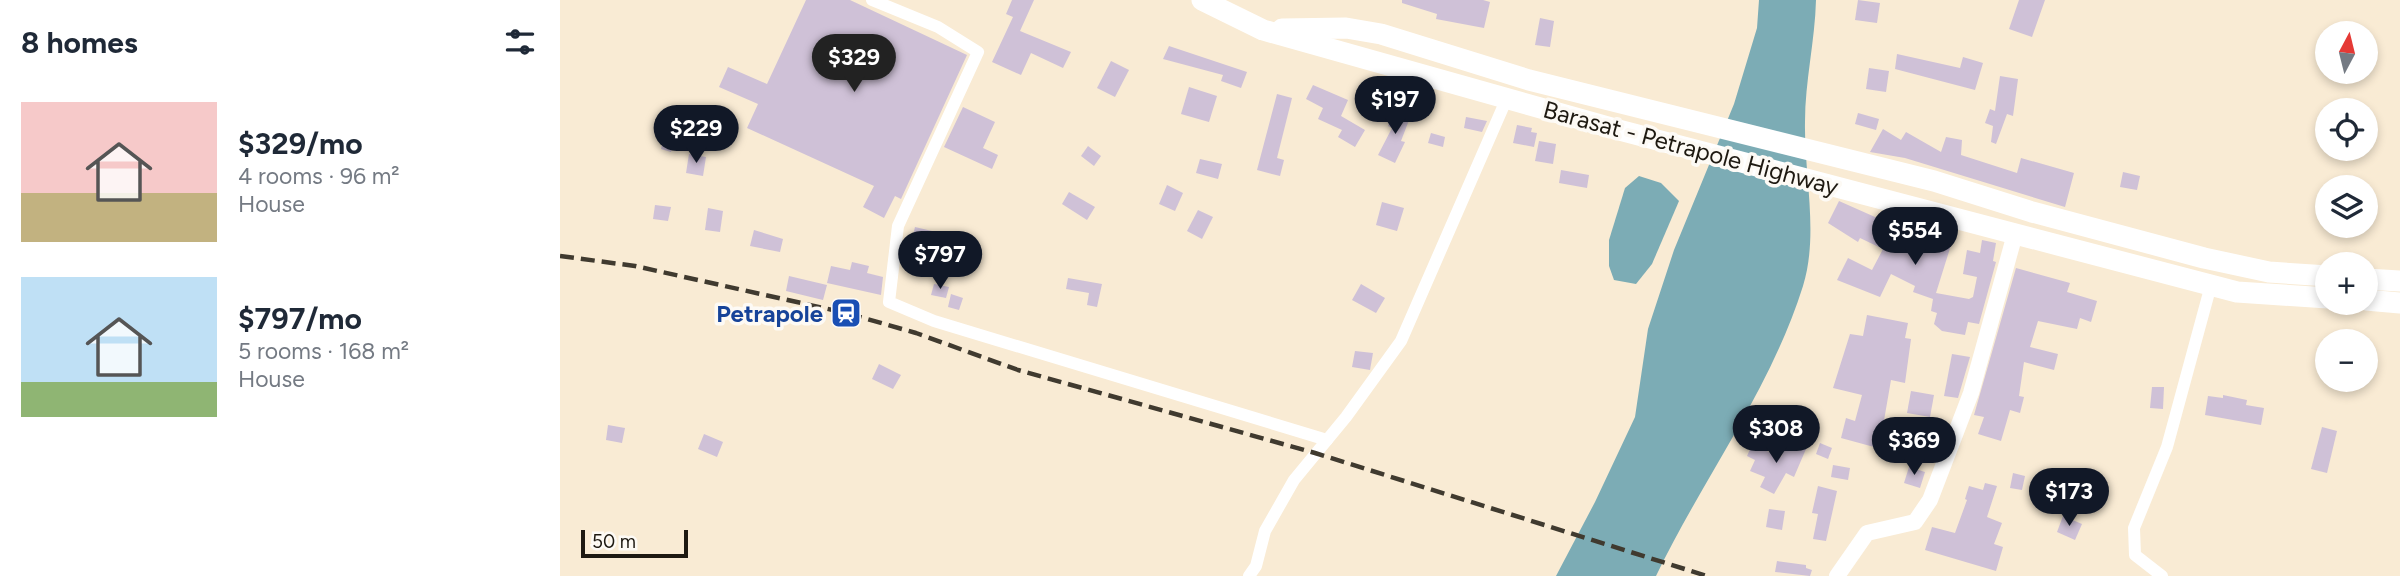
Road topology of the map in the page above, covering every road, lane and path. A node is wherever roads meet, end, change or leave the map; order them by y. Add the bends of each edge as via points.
1 (872, 0) edge
2 (1202, 0) edge
3 (1263, 30) junction
4 (1507, 98) junction
5 (2015, 234) junction
6 (2315, 275) edge
7 (2378, 280) edge
8 (2400, 281) edge
9 (2211, 285) junction
10 (2315, 297) edge
11 (2378, 301) edge
12 (2400, 303) edge
13 (1327, 440) junction
14 (1249, 576) edge
15 (1836, 576) edge
16 (2162, 576) edge

1 - 13 street via 937,27 978,52 898,226 889,302 934,321
2 - 3 highway, Barasat - Petrapole Highway
3 - 4 highway, Barasat - Petrapole Highway
3 - 6 highway, Barasat - Petrapole Highway via 1346,28 1381,34 1529,80 1934,181 2204,258 2269,272
4 - 5 highway, Barasat - Petrapole Highway
4 - 13 street via 1401,341
5 - 9 highway, Barasat - Petrapole Highway
5 - 15 main road via 1971,393 1930,500 1915,522 1867,533
7 - 8 highway
9 - 10 highway, Barasat - Petrapole Highway via 2236,292
9 - 16 street via 2171,437 2134,528 2136,555
11 - 12 highway
13 - 14 street via 1294,480 1265,531

